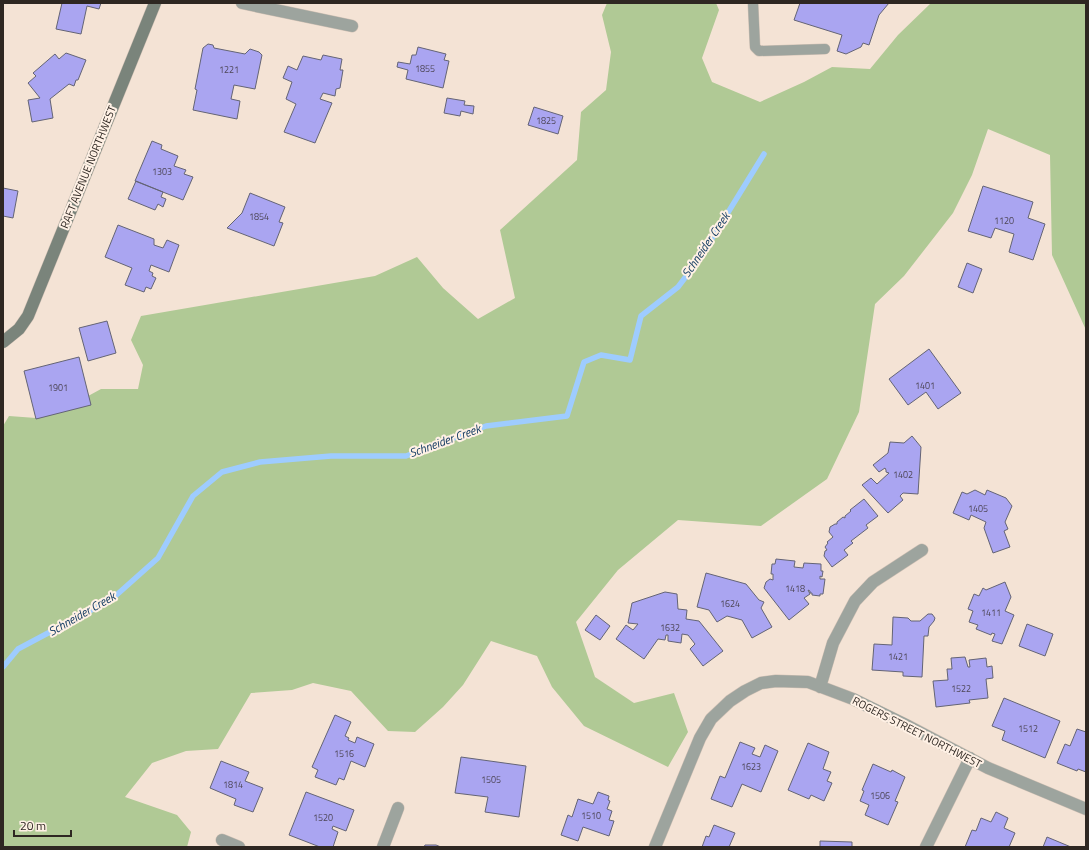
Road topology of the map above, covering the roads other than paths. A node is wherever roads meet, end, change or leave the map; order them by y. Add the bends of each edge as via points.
1 (155, 3) edge
2 (242, 3) edge
3 (752, 3) edge
4 (352, 26) dead end
5 (825, 49) dead end
6 (3, 342) edge
7 (922, 550) dead end
8 (820, 687) junction
9 (970, 758) junction
10 (398, 808) dead end
11 (1086, 809) edge
12 (222, 840) dead end
13 (239, 847) edge
14 (383, 847) edge
15 (655, 847) edge
16 (926, 847) edge

1 - 6 street, RAFT AVENUE NORTHWEST via 28,316 19,329
2 - 4 street
3 - 5 lane via 755,48 759,51
7 - 8 street via 873,582 855,601 833,643
8 - 9 street, ROGERS STREET NORTHWEST via 853,699
8 - 15 street, ROGERS STREET NORTHWEST via 808,682 776,681 761,684 730,701 711,720 700,738
9 - 11 street, ROGERS STREET NORTHWEST
9 - 16 street
10 - 14 street
12 - 13 street

